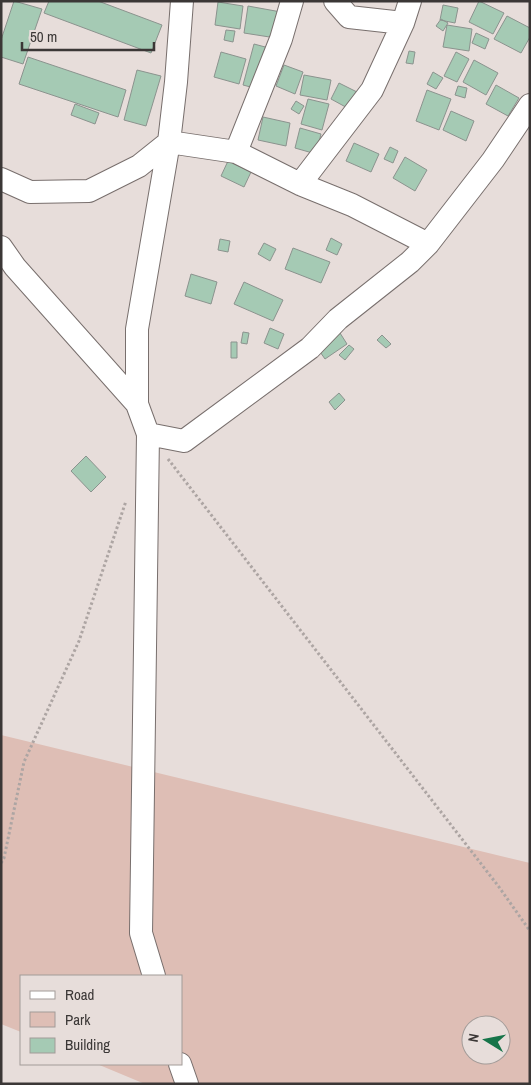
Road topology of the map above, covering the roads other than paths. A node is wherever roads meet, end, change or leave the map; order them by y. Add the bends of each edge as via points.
1 (182, 1) edge
2 (292, 1) edge
3 (335, 1) edge
4 (410, 1) edge
5 (403, 23) junction
6 (530, 105) edge
7 (169, 142) junction
8 (236, 152) junction
9 (1, 179) edge
10 (300, 184) junction
11 (428, 244) junction
12 (1, 247) edge
13 (137, 404) junction
14 (148, 434) junction
15 (154, 975) edge
16 (180, 1065) edge
17 (186, 1084) edge

1 - 7 street
2 - 8 street via 281,39
3 - 5 street via 348,17
4 - 5 street
5 - 10 street via 372,90
6 - 11 street via 493,160
7 - 8 street
7 - 9 street via 139,166 89,191 30,192
7 - 13 street via 137,329
8 - 10 street
10 - 11 street via 352,205
11 - 14 street via 338,319 310,348 184,441
12 - 13 street via 15,267
13 - 14 street
14 - 15 street via 141,933
16 - 17 street

